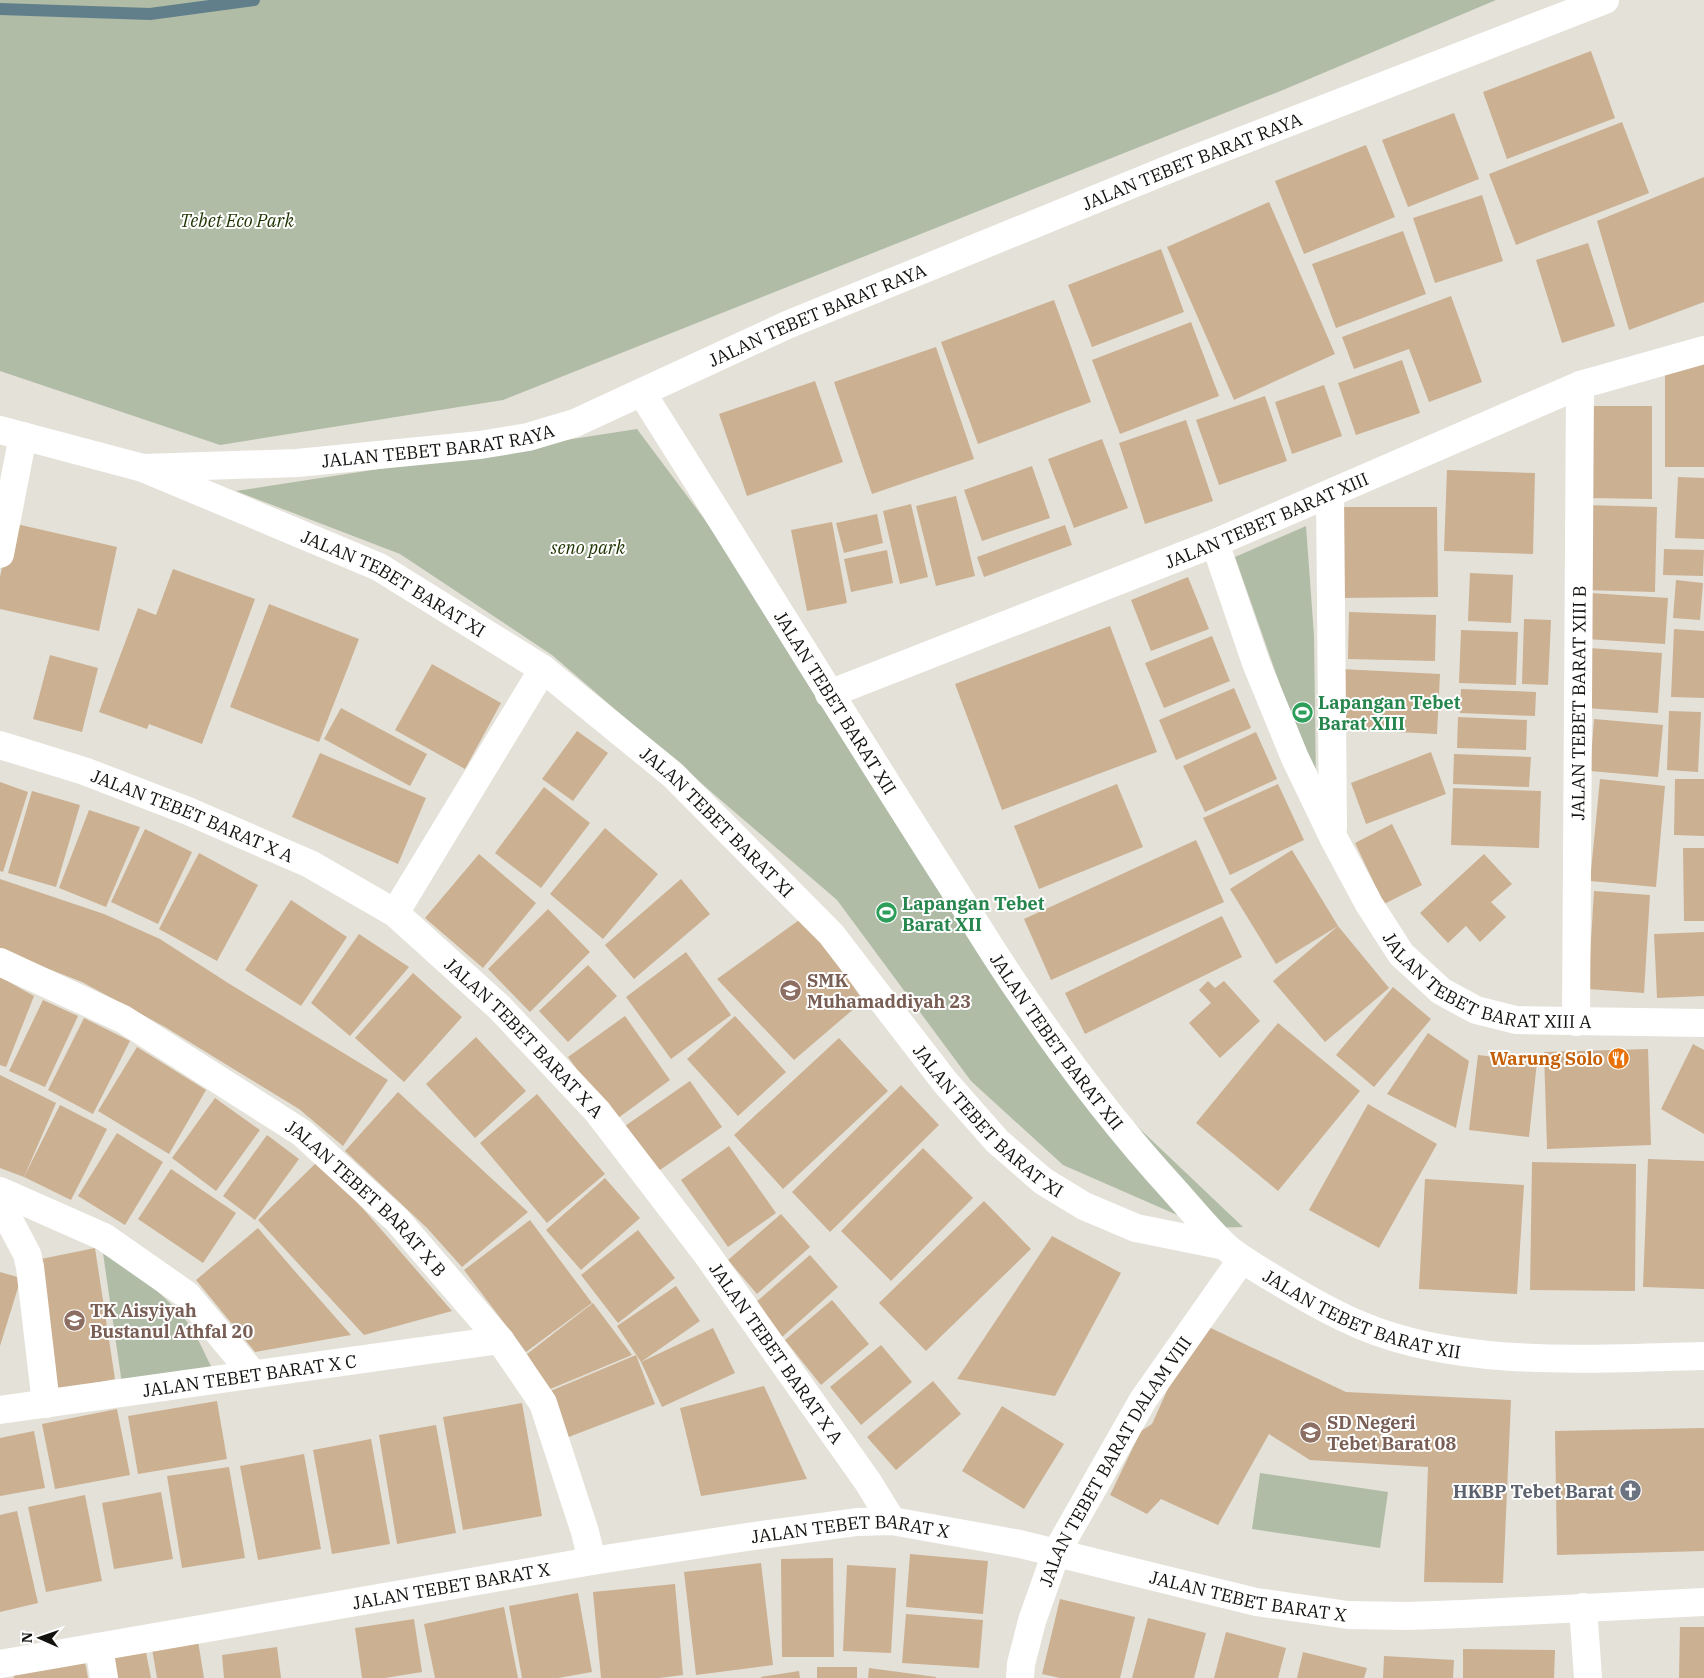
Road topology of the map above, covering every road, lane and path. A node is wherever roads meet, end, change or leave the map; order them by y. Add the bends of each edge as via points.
1 (1605, 0) edge
2 (1704, 350) edge
3 (1580, 385) junction
4 (642, 393) junction
5 (12, 433) edge
6 (143, 468) junction
7 (1330, 494) junction
8 (1216, 543) junction
9 (0, 554) edge
10 (543, 669) junction
11 (830, 694) junction
12 (0, 746) edge
13 (1333, 837) junction
14 (395, 913) junction
15 (0, 962) edge
16 (1576, 1022) junction
17 (1704, 1023) edge
18 (0, 1191) edge
19 (0, 1202) edge
20 (1234, 1253) junction
21 (500, 1340) junction
22 (1704, 1356) edge
23 (253, 1374) junction
24 (46, 1404) junction
25 (0, 1410) edge
26 (892, 1521) junction
27 (1056, 1553) junction
28 (592, 1561) junction
29 (1704, 1602) edge
30 (1583, 1607) junction
31 (99, 1646) junction
32 (0, 1664) edge
33 (104, 1678) edge
34 (1020, 1678) edge
35 (1588, 1678) edge

1 - 4 street, JALAN TEBET BARAT RAYA via 1179,165 787,325
2 - 3 street, JALAN TEBET BARAT XIII
3 - 7 street, JALAN TEBET BARAT XIII
3 - 16 street, JALAN TEBET BARAT XIII B
4 - 6 street, JALAN TEBET BARAT RAYA via 576,423 528,437 480,445 297,463
4 - 11 street, JALAN TEBET BARAT XII
5 - 6 street, JALAN TEBET BARAT RAYA
5 - 9 street
6 - 10 street, JALAN TEBET BARAT XI via 379,567
7 - 8 street, JALAN TEBET BARAT XIII
7 - 13 street, JALAN TEBET BARAT XIII A
8 - 11 street, JALAN TEBET BARAT XIII
8 - 13 street, JALAN TEBET BARAT XIII A via 1256,663 1295,758
10 - 14 street
10 - 20 street, JALAN TEBET BARAT XI via 673,775 831,934 945,1082 997,1141 1043,1180 1084,1206 1136,1228
11 - 20 street, JALAN TEBET BARAT XII via 1022,996 1149,1162
12 - 14 street, JALAN TEBET BARAT X A via 84,771 188,811 310,864
13 - 16 street, JALAN TEBET BARAT XIII A via 1369,904 1401,954 1441,991 1476,1010 1516,1020
14 - 26 street, JALAN TEBET BARAT X A via 500,1008 597,1111 706,1253 868,1482
15 - 21 street, JALAN TEBET BARAT X B via 123,1018 302,1133 397,1220
16 - 17 street, JALAN TEBET BARAT XIII A
18 - 23 street via 104,1237 187,1295
19 - 24 street via 27,1254 30,1267
20 - 22 street, JALAN TEBET BARAT XII via 1315,1304 1361,1326 1407,1342 1460,1351 1565,1359
20 - 27 street, JALAN TEBET BARAT DALAM VIII via 1143,1400
21 - 23 street, JALAN TEBET BARAT X C
21 - 28 street, JALAN TEBET BARAT X B via 542,1403 586,1532
23 - 24 street, JALAN TEBET BARAT X C
24 - 25 street, JALAN TEBET BARAT X C
26 - 27 street, JALAN TEBET BARAT X
26 - 28 street, JALAN TEBET BARAT X via 856,1522
27 - 30 street, JALAN TEBET BARAT X via 1256,1602 1348,1615 1407,1616
27 - 34 street, JALAN TEBET BARAT DALAM VIII via 1032,1621
28 - 31 street, JALAN TEBET BARAT X
29 - 30 street, JALAN TEBET BARAT X
30 - 35 street
31 - 32 street, JALAN TEBET BARAT X
31 - 33 street

